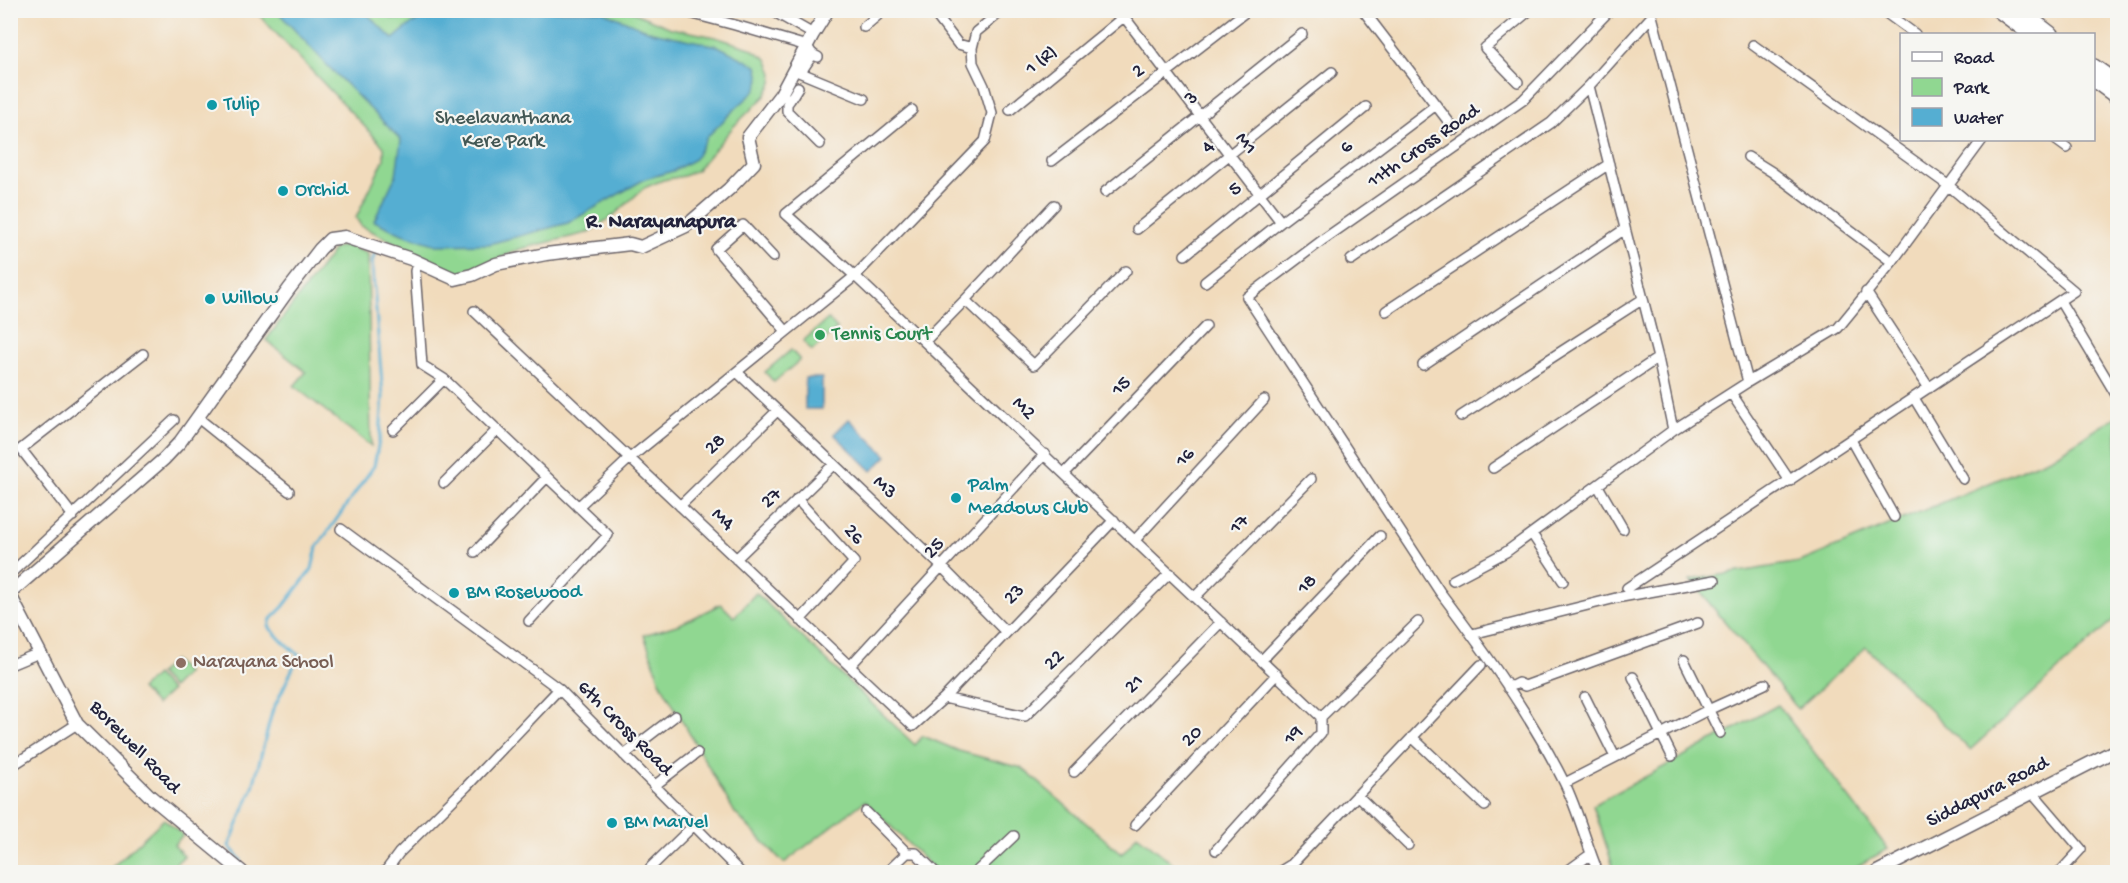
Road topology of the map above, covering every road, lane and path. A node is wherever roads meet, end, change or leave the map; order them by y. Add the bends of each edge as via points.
1 (678, 10) edge
2 (828, 10) edge
3 (884, 10) edge
4 (932, 10) edge
5 (1003, 10) edge
6 (1248, 10) edge
7 (1362, 10) edge
8 (1610, 10) edge
9 (1882, 10) edge
10 (1999, 10) edge
11 (2019, 10) edge
12 (773, 11) edge
13 (1527, 11) edge
14 (1125, 12) edge
15 (864, 27) dead end
16 (1914, 33) edge
17 (2030, 33) edge
18 (2049, 33) edge
19 (813, 34) junction
20 (1302, 34) dead end
21 (1753, 45) dead end
22 (972, 48) junction
23 (813, 52) junction
24 (2095, 68) edge
25 (1332, 72) dead end
26 (1167, 73) junction
27 (796, 80) junction
28 (2095, 81) edge
29 (1518, 82) dead end
30 (2118, 84) edge
31 (1589, 86) junction
32 (786, 97) junction
33 (2118, 97) edge
34 (864, 99) dead end
35 (1436, 105) junction
36 (1366, 107) dead end
37 (912, 110) dead end
38 (1010, 110) dead end
39 (1200, 116) junction
40 (1455, 130) dead end
41 (1981, 141) edge
42 (2057, 141) edge
43 (820, 144) dead end
44 (2067, 148) dead end
45 (1230, 154) junction
46 (1748, 157) dead end
47 (1052, 161) dead end
48 (1609, 164) junction
49 (1949, 186) junction
50 (1105, 192) dead end
51 (1260, 194) junction
52 (1054, 206) dead end
53 (1281, 222) junction
54 (1137, 229) dead end
55 (1625, 229) junction
56 (1185, 255) dead end
57 (773, 257) dead end
58 (1351, 260) dead end
59 (1892, 262) junction
60 (415, 271) dead end
61 (1126, 271) dead end
62 (855, 276) junction
63 (1205, 282) dead end
64 (1866, 292) junction
65 (1643, 298) junction
66 (965, 300) junction
67 (2060, 301) junction
68 (474, 311) dead end
69 (1386, 311) dead end
70 (1206, 326) dead end
71 (786, 331) junction
72 (925, 341) junction
73 (143, 354) dead end
74 (1658, 358) junction
75 (1423, 365) dead end
76 (737, 372) junction
77 (444, 379) junction
78 (1748, 382) junction
79 (1929, 388) junction
80 (1731, 393) junction
81 (1914, 398) junction
82 (2118, 398) edge
83 (1264, 399) dead end
84 (777, 411) junction
85 (1461, 416) dead end
86 (198, 418) junction
87 (174, 420) dead end
88 (393, 430) dead end
89 (497, 430) junction
90 (1673, 430) junction
91 (1851, 440) junction
92 (1045, 454) junction
93 (630, 458) junction
94 (833, 465) junction
95 (1493, 468) dead end
96 (1065, 473) junction
97 (547, 477) junction
98 (1311, 479) dead end
99 (1962, 479) dead end
100 (1790, 481) junction
101 (444, 483) dead end
102 (1598, 486) junction
103 (289, 490) dead end
104 (798, 499) junction
105 (681, 506) junction
106 (578, 507) junction
107 (73, 516) junction
108 (1894, 517) dead end
109 (1114, 520) junction
110 (341, 529) dead end
111 (1623, 529) dead end
112 (1532, 534) junction
113 (1380, 536) dead end
114 (1135, 540) junction
115 (475, 552) dead end
116 (736, 559) junction
117 (943, 567) junction
118 (1170, 573) junction
119 (10, 574) edge
120 (1453, 580) dead end
121 (1715, 580) dead end
122 (1563, 581) dead end
123 (1627, 588) dead end
124 (10, 594) edge
125 (1195, 597) junction
126 (800, 620) junction
127 (529, 621) dead end
128 (1221, 622) junction
129 (1418, 622) dead end
130 (1698, 623) dead end
131 (1005, 631) junction
132 (1472, 634) junction
133 (39, 653) junction
134 (1262, 660) junction
135 (1684, 660) dead end
136 (10, 665) edge
137 (1481, 665) dead end
138 (850, 666) junction
139 (1277, 674) junction
140 (1633, 677) dead end
141 (1765, 684) dead end
142 (1525, 686) junction
143 (1508, 688) junction
144 (559, 689) junction
145 (1585, 697) dead end
146 (944, 698) junction
147 (1515, 699) junction
148 (1708, 710) junction
149 (675, 716) dead end
150 (1321, 717) junction
151 (77, 723) junction
152 (1720, 733) dead end
153 (1661, 734) junction
154 (1412, 737) junction
155 (2118, 749) edge
156 (697, 753) dead end
157 (624, 755) junction
158 (1672, 756) dead end
159 (1614, 757) junction
160 (10, 767) edge
161 (1074, 772) dead end
162 (1565, 783) junction
163 (654, 786) junction
164 (2033, 793) junction
165 (1357, 795) junction
166 (1485, 806) dead end
167 (866, 812) dead end
168 (694, 825) junction
169 (1135, 825) dead end
170 (1014, 836) dead end
171 (1408, 845) dead end
172 (1216, 850) dead end
173 (907, 853) junction
174 (1591, 854) junction
175 (651, 867) dead end
176 (242, 873) edge
177 (385, 873) edge
178 (740, 873) edge
179 (887, 873) edge
180 (936, 873) edge
181 (976, 873) edge
182 (1279, 873) edge
183 (1566, 873) edge
184 (1598, 873) edge
185 (1877, 873) edge
186 (2060, 873) edge

1 - 23 street
2 - 19 street
3 - 15 street
4 - 22 street via 958,44
5 - 22 street via 976,32
6 - 26 street, 2
7 - 35 street
8 - 132 street, 11th Cross Road via 1523,100 1324,238 1247,297 1440,592
9 - 16 street
10 - 17 main road
11 - 18 main road
12 - 19 street
13 - 29 street via 1485,48
14 - 26 street, M1
14 - 38 street, 1 (R)
19 - 23 street
20 - 39 street, 3
21 - 49 street
22 - 62 street via 973,63 992,113 985,141
23 - 27 street
24 - 30 main road
25 - 45 street, 4
26 - 39 street, M1
26 - 47 street, 2
27 - 32 street
27 - 34 street
28 - 33 main road
31 - 48 street
31 - 58 street via 1551,123
31 - 78 street via 1652,16
32 - 43 street via 787,111
32 - 86 street via 748,137 754,163 747,172 686,226 640,247 630,244 546,254 496,264 455,279 345,237 330,239 289,289
35 - 40 street
35 - 53 street, 6
36 - 51 street, 5
37 - 62 street, M2 via 786,214
39 - 45 street, M1
39 - 50 street, 3
41 - 49 street
42 - 44 street
45 - 51 street, M1
45 - 54 street, 4
46 - 59 street
48 - 55 street
48 - 69 street
49 - 59 street
49 - 67 street via 2074,291
51 - 53 street, M1
51 - 56 street, 5
52 - 66 street
53 - 63 street
55 - 65 street
55 - 75 street
57 - 71 street via 743,225 716,249
59 - 64 street
60 - 77 street via 422,365
61 - 66 street via 1034,365
62 - 71 street
62 - 72 street, M2
64 - 78 street via 1838,328
64 - 79 street
65 - 74 street
65 - 85 street
66 - 72 street
67 - 79 street
67 - 82 street
68 - 93 street, M4
70 - 96 street, 15
71 - 76 street
72 - 92 street, M2
73 - 107 street via 21,449
74 - 90 street
74 - 95 street
76 - 84 street, M3
76 - 93 street
77 - 88 street
77 - 89 street
78 - 80 street
79 - 81 street
80 - 90 street
80 - 100 street
81 - 91 street
81 - 99 street
83 - 114 street, 16
84 - 94 street, M3
84 - 105 street, 28
86 - 103 street
86 - 124 street via 164,459
87 - 107 street
89 - 97 street
89 - 101 street
90 - 102 street
91 - 100 street
91 - 108 street
92 - 96 street, M2
92 - 117 street, 25
93 - 105 street, M4
93 - 106 street
94 - 104 street, 27
94 - 117 street, M3
96 - 109 street, M2
97 - 106 street
97 - 115 street
98 - 125 street, 17
100 - 123 street
102 - 111 street
102 - 112 street
104 - 116 street, 27
104 - 126 street, 26 via 854,562
105 - 116 street, M4
106 - 127 street via 608,535
107 - 119 street
109 - 114 street, M2
109 - 131 street, 23
110 - 144 street
112 - 120 street
112 - 122 street
113 - 134 street, 18
114 - 118 street, M2
116 - 126 street, M4
117 - 131 street, M3
117 - 138 street, 25
118 - 125 street, M2
118 - 146 street, 22 via 1025,716
121 - 132 street via 1616,598
124 - 133 street, Borewell Road
125 - 128 street, M2
126 - 138 street, M4
128 - 134 street, M2
128 - 161 street, 21
129 - 150 street, 19
130 - 142 street
131 - 146 street, 23
132 - 143 street
133 - 136 street
133 - 151 street, Borewell Road
134 - 139 street, M2
135 - 148 street
137 - 154 street
138 - 146 street, M4 via 913,726
139 - 150 street, M2
139 - 169 street, 20
140 - 153 street
141 - 148 street
142 - 143 street via 1518,683
142 - 147 street via 1524,693
143 - 147 street
144 - 157 street, 6th Cross Road
144 - 177 street, 6th Cross Road via 399,853
145 - 159 street
147 - 162 street
148 - 152 street
148 - 153 street
149 - 157 street
150 - 172 street, 19 via 1321,733
151 - 160 street
151 - 176 street, Borewell Road via 151,797
153 - 158 street
153 - 159 street
154 - 165 street
154 - 166 street
155 - 164 street, Siddapura Road
156 - 163 street
157 - 163 street, 6th Cross Road
159 - 162 street
162 - 174 street
163 - 168 street, 6th Cross Road
164 - 185 street, Siddapura Road
164 - 186 street via 2081,849
165 - 171 street
165 - 182 street
167 - 173 street
168 - 175 street
168 - 178 street, 6th Cross Road
170 - 181 street
173 - 179 street
173 - 180 street via 916,853
174 - 183 street
174 - 184 street

